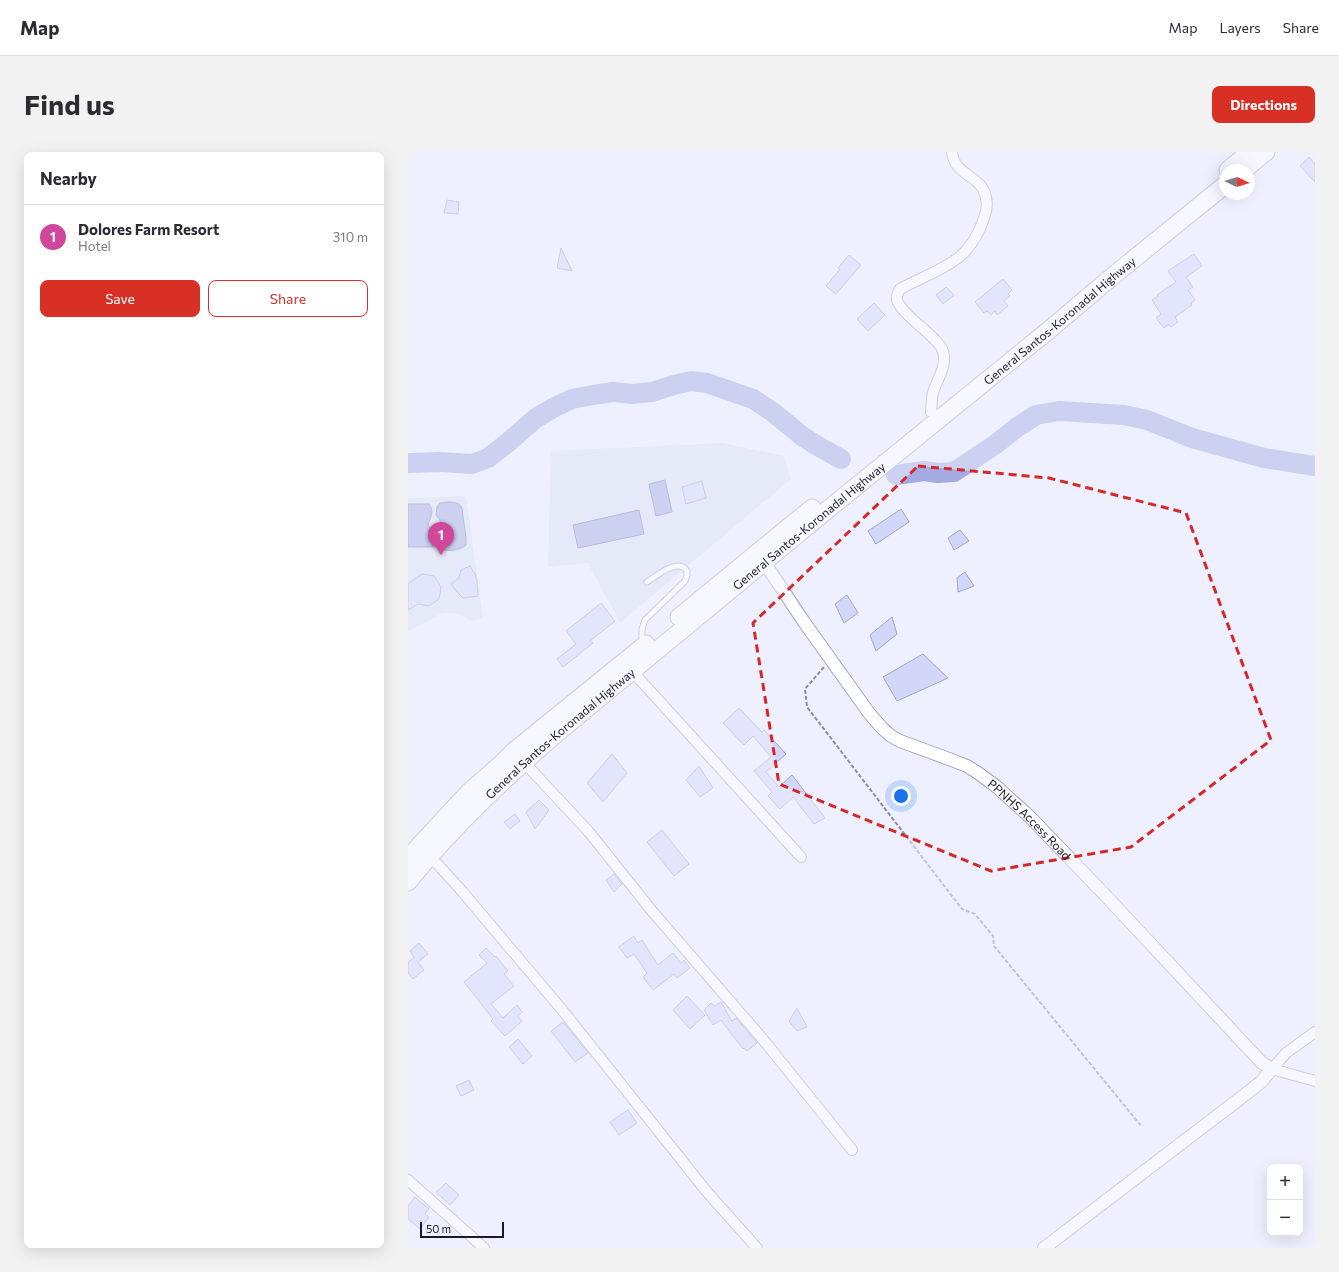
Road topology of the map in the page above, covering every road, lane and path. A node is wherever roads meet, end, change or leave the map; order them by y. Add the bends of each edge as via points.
1 (952, 152) edge
2 (1250, 152) edge
3 (1266, 152) edge
4 (1235, 164) edge
5 (1251, 164) edge
6 (1219, 177) edge
7 (1219, 190) edge
8 (931, 412) junction
9 (759, 558) junction
10 (647, 582) dead end
11 (641, 648) junction
12 (831, 659) junction
13 (632, 671) junction
14 (519, 756) junction
15 (430, 856) junction
16 (801, 857) dead end
17 (408, 860) edge
18 (408, 882) edge
19 (1315, 1032) edge
20 (1272, 1069) junction
21 (1315, 1082) edge
22 (1142, 1127) dead end
23 (852, 1150) dead end
24 (408, 1180) edge
25 (484, 1248) edge
26 (757, 1248) edge
27 (1044, 1248) edge

1 - 8 street via 958,166 982,188 987,199 982,227 963,255 948,266 900,289 896,299 904,311 938,343 944,354
2 - 4 highway
3 - 5 highway
6 - 8 highway, General Santos-Koronadal Highway
7 - 9 highway, General Santos-Koronadal Highway via 1049,330
8 - 9 highway, General Santos-Koronadal Highway
9 - 11 highway, General Santos-Koronadal Highway
9 - 12 street, PPNHS Access Road
9 - 13 highway, General Santos-Koronadal Highway
10 - 11 lane via 674,566 684,567 687,571 685,582 645,620
11 - 14 highway, General Santos-Koronadal Highway
12 - 20 street, PPNHS Access Road via 869,713 891,736 905,744 967,766 1002,791 1030,817 1262,1063
12 - 22 path via 805,689 807,707 962,909 976,914 993,936 994,946
13 - 14 highway, General Santos-Koronadal Highway
13 - 16 street
14 - 15 highway, General Santos-Koronadal Highway
14 - 17 highway, General Santos-Koronadal Highway via 500,765 469,792
14 - 23 street via 589,832
15 - 18 highway, General Santos-Koronadal Highway
15 - 26 street via 563,1011 707,1192
19 - 20 street via 1286,1053
20 - 21 street, PPNHS Access Road
20 - 27 street via 1261,1082
24 - 25 street

